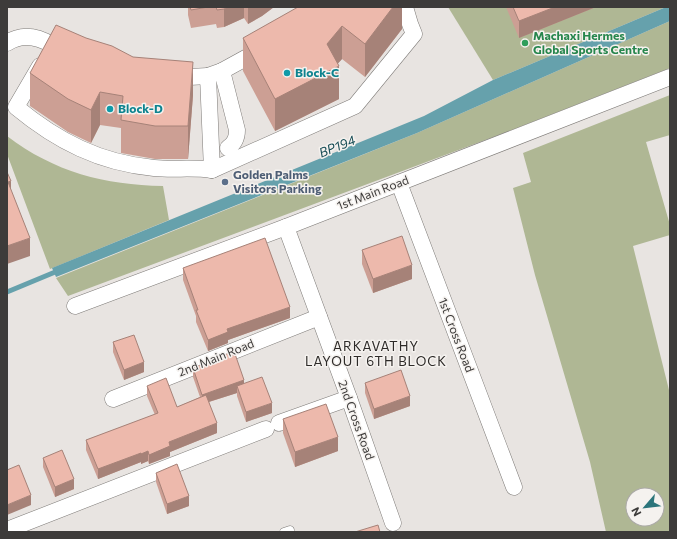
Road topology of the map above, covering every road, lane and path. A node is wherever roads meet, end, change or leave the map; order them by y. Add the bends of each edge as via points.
1 (405, 7) edge
2 (276, 41) edge
3 (7, 43) edge
4 (215, 74) junction
5 (154, 77) edge
6 (670, 77) edge
7 (228, 148) dead end
8 (212, 170) junction
9 (399, 183) junction
10 (286, 227) junction
11 (75, 306) dead end
12 (319, 317) junction
13 (349, 398) junction
14 (113, 399) dead end
15 (514, 487) dead end
16 (393, 523) dead end
17 (7, 530) edge

1 - 8 street via 414,34 355,106
2 - 4 street
3 - 8 street via 28,36 59,48 16,107 51,134 70,145 111,160 154,168
4 - 5 street via 192,78
4 - 7 street via 237,130 235,141
4 - 8 street
6 - 9 street, 1st Main Road
9 - 10 street, 1st Main Road
9 - 15 street, 1st Cross Road
10 - 11 street, 1st Main Road
10 - 12 street, 2nd Cross Road
12 - 13 street, 2nd Cross Road
12 - 14 street, 2nd Main Road
13 - 16 street, 2nd Cross Road
13 - 17 street

